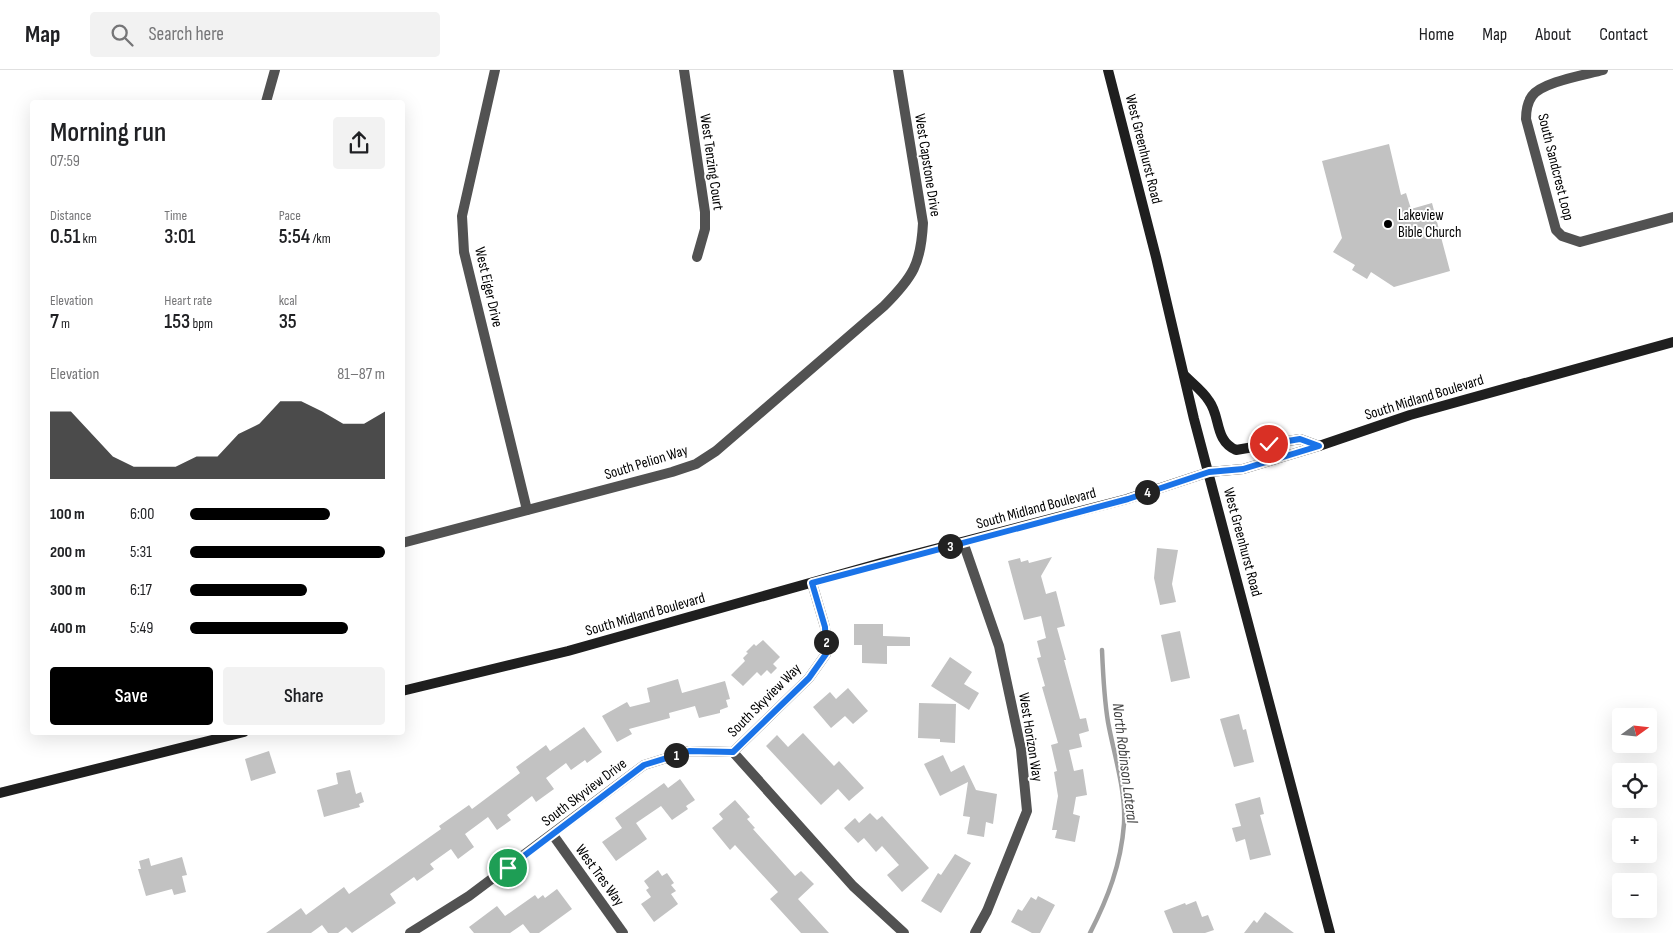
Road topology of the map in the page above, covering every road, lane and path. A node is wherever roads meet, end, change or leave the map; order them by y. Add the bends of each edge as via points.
1 (275, 70) edge
2 (495, 70) edge
3 (684, 70) edge
4 (898, 70) edge
5 (1108, 70) edge
6 (1603, 70) edge
7 (267, 100) edge
8 (1673, 217) edge
9 (697, 257) dead end
10 (917, 264) joint
11 (1673, 342) edge
12 (1184, 375) junction
13 (1319, 446) junction
14 (1209, 472) junction
15 (527, 510) junction
16 (405, 542) edge
17 (963, 542) junction
18 (812, 583) junction
19 (405, 690) edge
20 (232, 735) edge
21 (733, 752) junction
22 (0, 793) edge
23 (553, 835) junction
24 (410, 933) edge
25 (623, 933) edge
26 (904, 933) edge
27 (974, 933) edge
28 (1330, 933) edge

1 - 7 street
2 - 15 street, West Eiger Drive via 462,216 464,252
3 - 9 street, West Tenzing Court via 705,212 705,229
4 - 10 street, West Capstone Drive via 923,223
5 - 12 main road, West Greenhurst Road
6 - 8 street, South Sandcrest Loop via 1545,86 1536,91 1527,105 1526,119 1556,230 1562,236 1580,242
10 - 15 street, South Pelion Way via 906,284 884,306 716,451 696,464
11 - 13 main road, South Midland Boulevard via 1410,415
12 - 13 main road via 1210,401 1227,446 1236,450 1300,439
12 - 14 main road, West Greenhurst Road
13 - 14 main road, South Midland Boulevard via 1243,469
14 - 17 main road, South Midland Boulevard via 1128,499
14 - 28 main road, West Greenhurst Road
15 - 16 street, South Pelion Way
17 - 18 main road, South Midland Boulevard
17 - 27 street, West Horizon Way via 999,646 1021,749 1027,811 987,911
18 - 19 main road, South Midland Boulevard via 568,652
18 - 21 street, South Skyview Way via 825,627 826,654 809,678
20 - 22 main road
21 - 23 street, South Skyview Drive via 689,751 644,765
21 - 26 street via 853,886
23 - 24 street, South Skyview Drive via 469,896
23 - 25 street, West Tres Way

